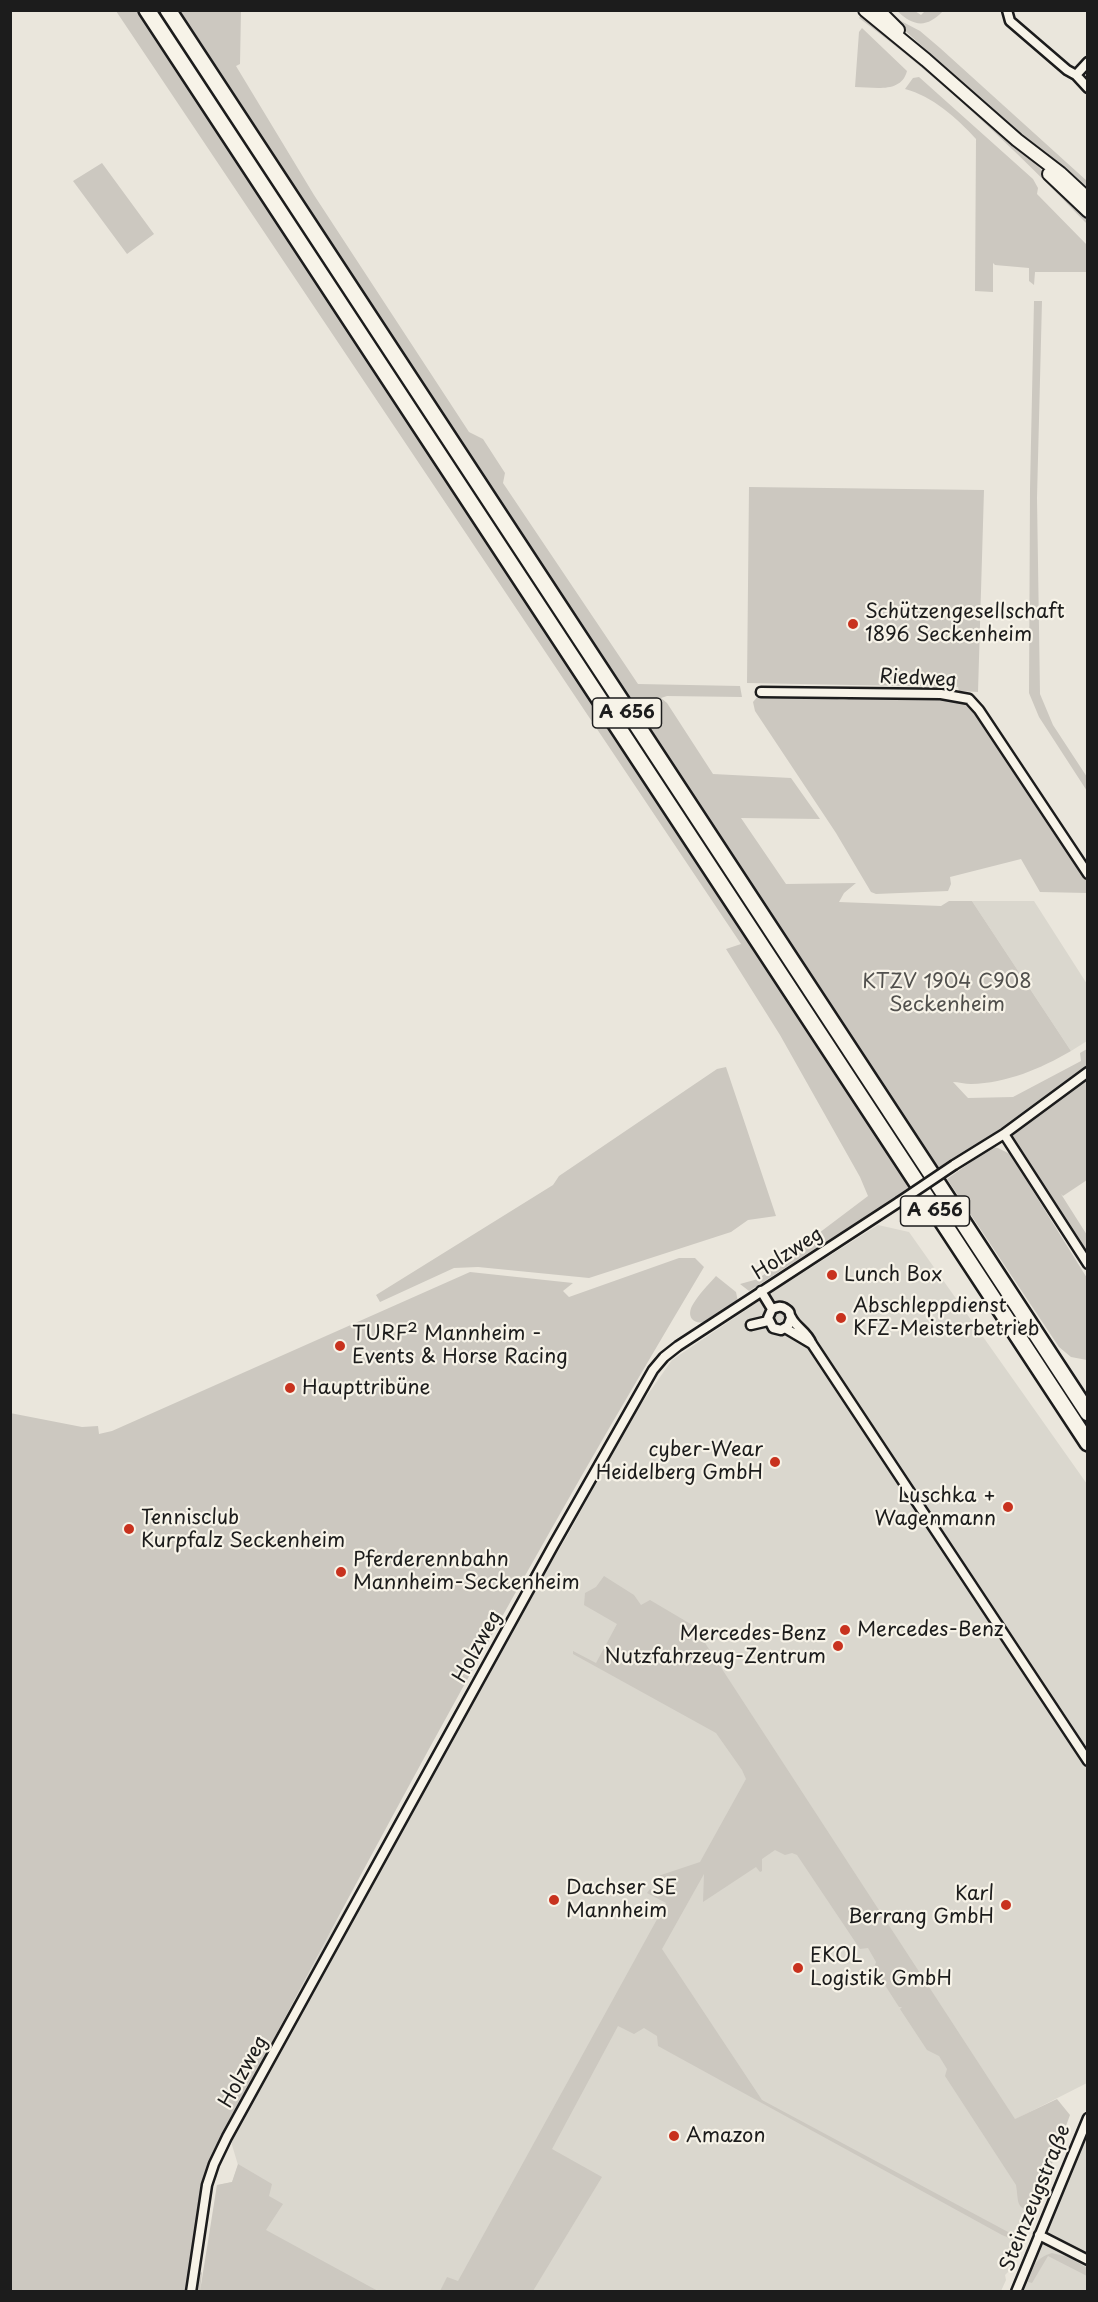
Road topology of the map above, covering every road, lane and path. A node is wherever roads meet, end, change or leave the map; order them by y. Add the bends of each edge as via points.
1 (147, 10) edge
2 (168, 10) edge
3 (865, 10) edge
4 (878, 10) edge
5 (1007, 10) edge
6 (926, 60) junction
7 (1088, 62) edge
8 (1076, 75) junction
9 (1088, 88) edge
10 (1017, 140) junction
11 (1088, 199) edge
12 (1088, 211) edge
13 (760, 692) dead end
14 (1088, 874) edge
15 (1088, 1072) edge
16 (1004, 1134) junction
17 (1088, 1264) edge
18 (761, 1291) junction
19 (772, 1309) junction
20 (791, 1318) junction
21 (768, 1321) junction
22 (751, 1324) dead end
23 (785, 1328) junction
24 (812, 1344) junction
25 (1088, 1413) edge
26 (1088, 1443) edge
27 (1088, 1761) edge
28 (1088, 2118) edge
29 (1039, 2235) junction
30 (1088, 2260) edge
31 (191, 2292) edge
32 (1016, 2292) edge

1 - 26 highway, A 656
2 - 25 highway, A 656
3 - 6 main road
4 - 6 main road
5 - 8 street via 1010,21
6 - 10 main road
7 - 8 street
8 - 9 street
10 - 11 main road
10 - 12 main road
13 - 14 street, Riedweg via 941,694 969,699
15 - 16 street, Holzweg
16 - 17 street
16 - 18 street, Holzweg, bridge
18 - 19 street
18 - 31 street, Holzweg via 664,1357 608,1448 227,2137 207,2185
19 - 20 street via 785,1308
19 - 21 street
20 - 23 street
20 - 24 street
21 - 22 street
21 - 23 street via 773,1328
23 - 24 street
24 - 27 street
28 - 29 street, Steinzeugstraße
29 - 30 street
29 - 32 street, Steinzeugstraße

